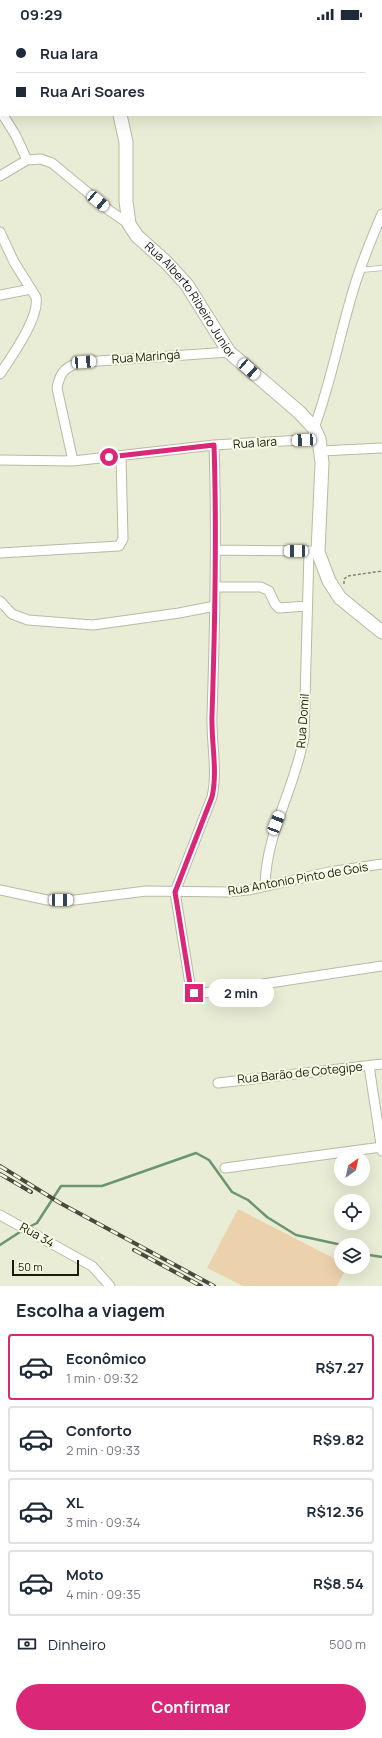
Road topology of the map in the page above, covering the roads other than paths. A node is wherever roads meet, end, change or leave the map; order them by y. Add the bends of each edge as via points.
1 (3, 116) edge
2 (120, 116) edge
3 (27, 160) junction
4 (0, 176) edge
5 (382, 214) edge
6 (129, 224) junction
7 (0, 232) edge
8 (382, 268) edge
9 (360, 270) junction
10 (31, 289) junction
11 (0, 295) edge
12 (229, 352) junction
13 (0, 374) edge
14 (318, 439) junction
15 (214, 445) junction
16 (382, 448) edge
17 (121, 456) junction
18 (0, 460) edge
19 (73, 461) junction
20 (216, 550) junction
21 (314, 551) junction
22 (0, 553) edge
23 (215, 587) junction
24 (0, 601) edge
25 (215, 606) junction
26 (307, 606) junction
27 (382, 632) edge
28 (382, 864) edge
29 (265, 886) junction
30 (0, 890) edge
31 (175, 892) junction
32 (382, 966) edge
33 (382, 1064) edge
34 (369, 1066) junction
35 (218, 1083) dead end
36 (382, 1147) edge
37 (382, 1151) edge
38 (225, 1168) dead end
39 (0, 1214) edge
40 (110, 1286) edge

1 - 3 street
2 - 6 main road via 126,142 126,201
3 - 4 street
3 - 6 street via 42,159 52,163
5 - 9 street
6 - 12 main road, Rua Alberto Ribeiro Junior via 137,236 187,284
7 - 10 street via 14,262
8 - 9 lane
9 - 14 street via 348,306 324,403
10 - 11 street
10 - 13 street via 37,303 36,311
12 - 14 main road, Rua Alberto Ribeiro Junior via 299,412
12 - 19 street, Rua Maringá via 84,362 66,368 57,388
14 - 15 street, Rua Iara
14 - 16 street, Rua Iara
14 - 21 main road via 322,463
15 - 17 street, Rua Iara
15 - 20 street
17 - 19 street, Rua Iara
17 - 22 street via 123,539 119,546
18 - 19 street, Rua Iara
20 - 21 street
20 - 23 street
21 - 26 street, Rua Domil
21 - 27 main road via 340,598
23 - 25 street
23 - 26 street via 261,587 269,591 279,608
24 - 25 street via 12,614 28,620 93,625 179,614
25 - 31 street via 212,727 214,786
26 - 29 street, Rua Domil via 304,737 300,759 272,838
28 - 29 street, Rua Antonio Pinto de Gois
29 - 31 street, Rua Antonio Pinto de Gois via 228,892
30 - 31 street, Rua Antonio Pinto de Gois via 47,900 75,900 146,891
31 - 32 street via 191,990 194,993
33 - 34 street, Rua Barão de Cotegipe
34 - 35 street, Rua Barão de Cotegipe
34 - 36 street
36 - 37 street
36 - 38 street
39 - 40 street, Rua 34 via 92,1266

